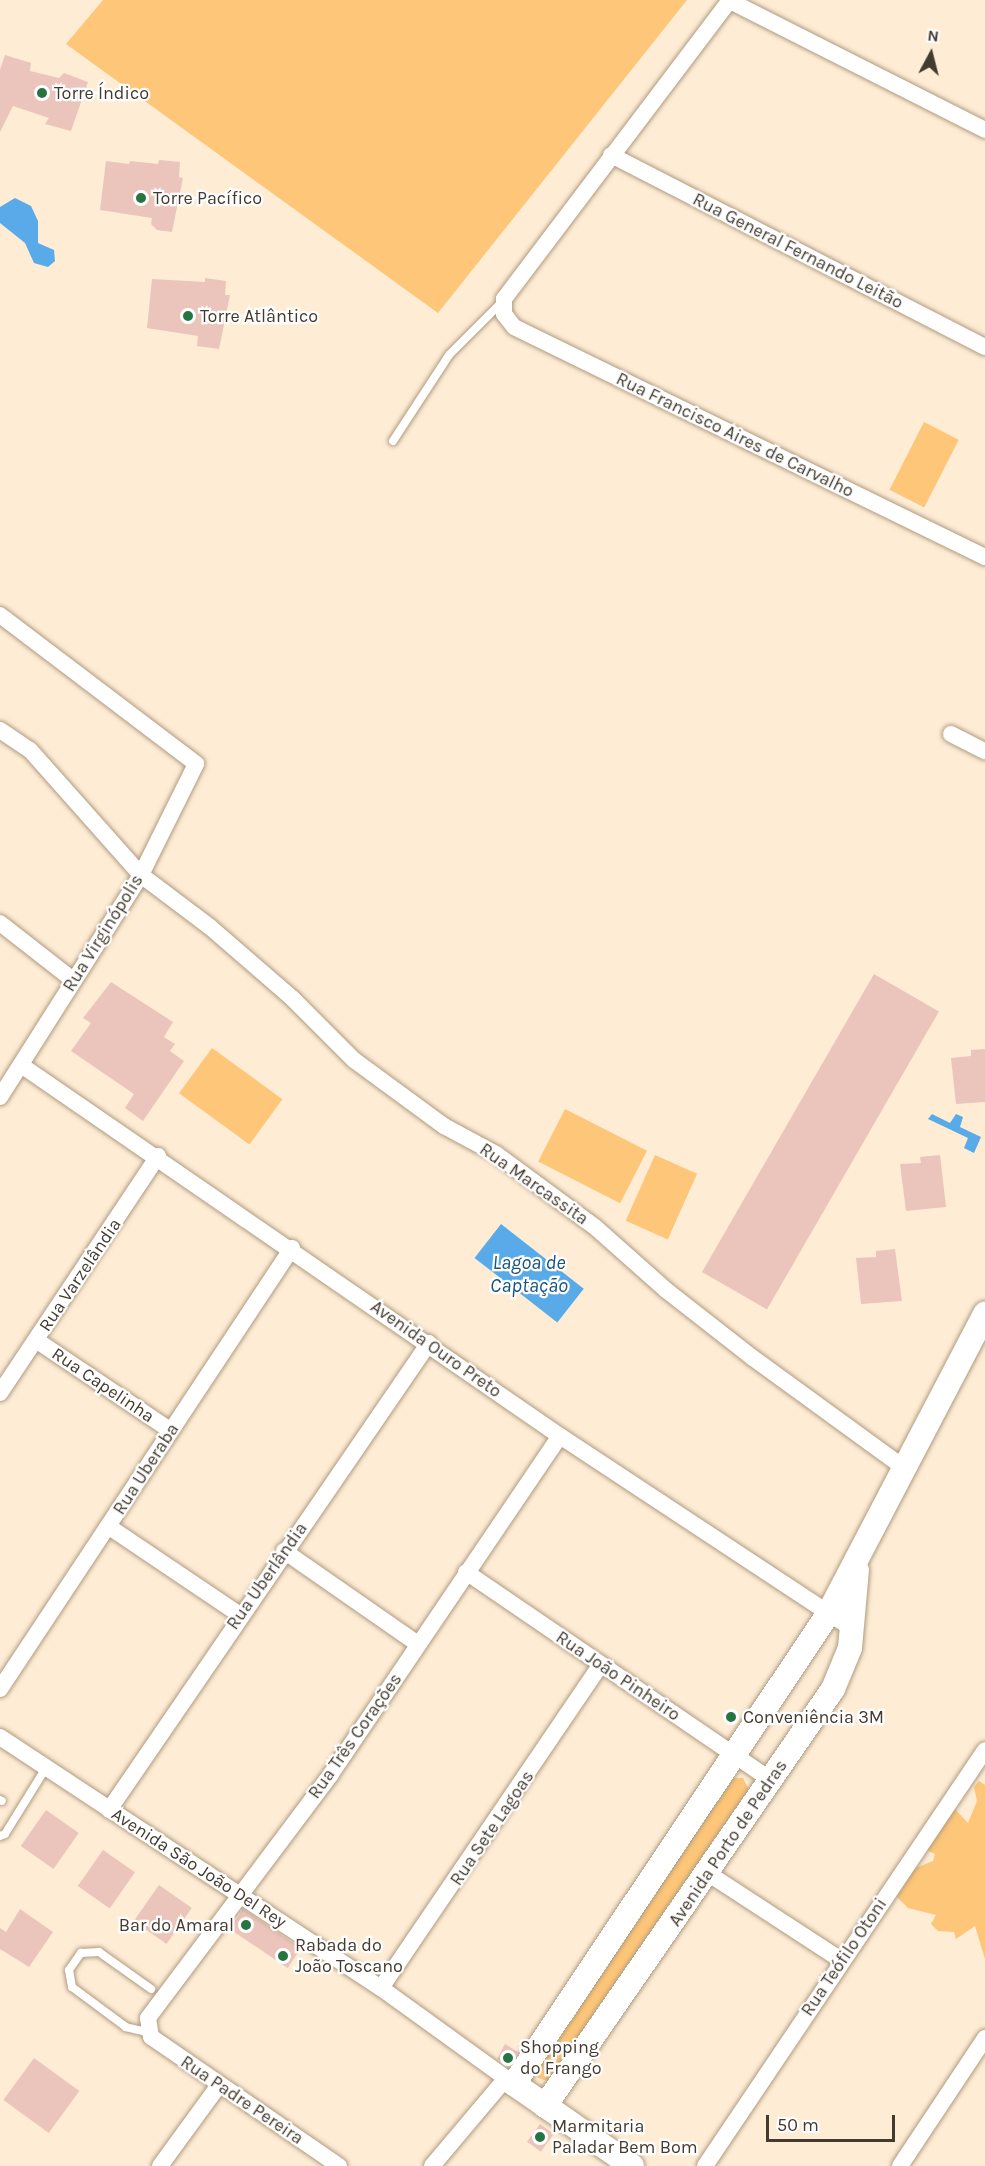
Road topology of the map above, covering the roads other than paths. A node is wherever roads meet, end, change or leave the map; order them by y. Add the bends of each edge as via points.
1 (730, 0) edge
2 (985, 130) edge
3 (611, 155) junction
4 (504, 299) junction
5 (985, 346) edge
6 (393, 441) dead end
7 (985, 557) edge
8 (0, 615) edge
9 (0, 730) edge
10 (951, 734) dead end
11 (985, 751) edge
12 (141, 875) junction
13 (0, 923) edge
14 (73, 980) junction
15 (21, 1065) junction
16 (0, 1097) edge
17 (158, 1156) junction
18 (292, 1248) junction
19 (985, 1314) edge
20 (36, 1340) junction
21 (429, 1343) junction
22 (0, 1393) edge
23 (171, 1430) junction
24 (560, 1436) junction
25 (903, 1467) junction
26 (108, 1527) junction
27 (284, 1551) junction
28 (859, 1559) junction
29 (466, 1572) junction
30 (828, 1614) junction
31 (240, 1615) junction
32 (853, 1629) junction
33 (418, 1644) junction
34 (600, 1666) junction
35 (0, 1689) edge
36 (0, 1737) edge
37 (985, 1750) edge
38 (736, 1755) junction
39 (46, 1768) junction
40 (770, 1779) junction
41 (109, 1810) junction
42 (0, 1836) edge
43 (709, 1874) junction
44 (239, 1893) junction
45 (841, 1960) junction
46 (381, 1988) junction
47 (151, 1989) dead end
48 (147, 2032) junction
49 (985, 2038) edge
50 (510, 2081) junction
51 (219, 2085) junction
52 (545, 2106) junction
53 (160, 2166) edge
54 (339, 2166) edge
55 (432, 2166) edge
56 (632, 2166) edge
57 (705, 2166) edge
58 (900, 2166) edge

1 - 2 street
1 - 3 street
3 - 4 street
3 - 5 street, Rua General Fernando Leitão
4 - 6 lane via 449,355
4 - 7 street, Rua Francisco Aires de Carvalho via 504,314 514,327
8 - 12 street, Rua Virginópolis via 196,764
9 - 12 street, Rua Marcassita via 30,750
10 - 11 street
12 - 14 street, Rua Virginópolis
12 - 25 street, Rua Marcassita via 210,927 285,992 354,1060 444,1126 496,1154 586,1220 666,1290 753,1358
13 - 14 street
14 - 15 street, Rua Virginópolis
15 - 16 street, Rua Virginópolis
15 - 17 street, Avenida Ouro Preto
17 - 18 street, Avenida Ouro Preto
17 - 20 street, Rua Varzelândia
18 - 21 street, Avenida Ouro Preto
18 - 23 street, Rua Uberaba
19 - 25 main road, Avenida Porto de Pedras
20 - 22 street, Rua Varzelândia
20 - 23 street, Rua Capelinha
21 - 24 street, Avenida Ouro Preto
21 - 27 street, Rua Uberlândia
23 - 26 street, Rua Uberaba
24 - 29 street, Rua Três Corações
24 - 30 street, Avenida Ouro Preto
25 - 28 main road, Avenida Porto de Pedras
26 - 31 street
26 - 35 street, Rua Uberaba
27 - 31 street, Rua Uberlândia
27 - 33 street
28 - 30 main road, Avenida Porto de Pedras
28 - 32 main road, Avenida Porto de Pedras
29 - 33 street, Rua Três Corações
29 - 34 street, Rua João Pinheiro
30 - 32 street, Avenida Ouro Preto
30 - 38 main road, Avenida Porto de Pedras
31 - 41 street, Rua Uberlândia
32 - 40 main road, Avenida Porto de Pedras via 843,1670 833,1689
33 - 44 street, Rua Três Corações via 331,1774
34 - 38 street, Rua João Pinheiro
34 - 46 street, Rua Sete Lagoas
36 - 39 street, Avenida São João Del Rey
37 - 45 street, Rua Teófilo Otoni
38 - 40 street, Rua João Pinheiro
38 - 50 main road, Avenida Porto de Pedras
39 - 41 street, Avenida São João Del Rey
39 - 42 lane via 5,1834
40 - 43 main road, Avenida Porto de Pedras
41 - 44 street, Avenida São João Del Rey
43 - 45 street
43 - 52 main road, Avenida Porto de Pedras
44 - 46 street, Avenida São João Del Rey
44 - 48 street, Rua Três Corações via 148,2018
45 - 57 street, Rua Teófilo Otoni
46 - 50 street, Avenida São João Del Rey
47 - 48 lane via 99,1952 81,1953 69,1970 72,1987 126,2027
48 - 51 street, Rua Padre Pereira
49 - 58 street
50 - 52 main road, Avenida São João Del Rey
50 - 55 street
51 - 53 street
51 - 54 street, Rua Padre Pereira
52 - 56 main road, Avenida São João Del Rey

